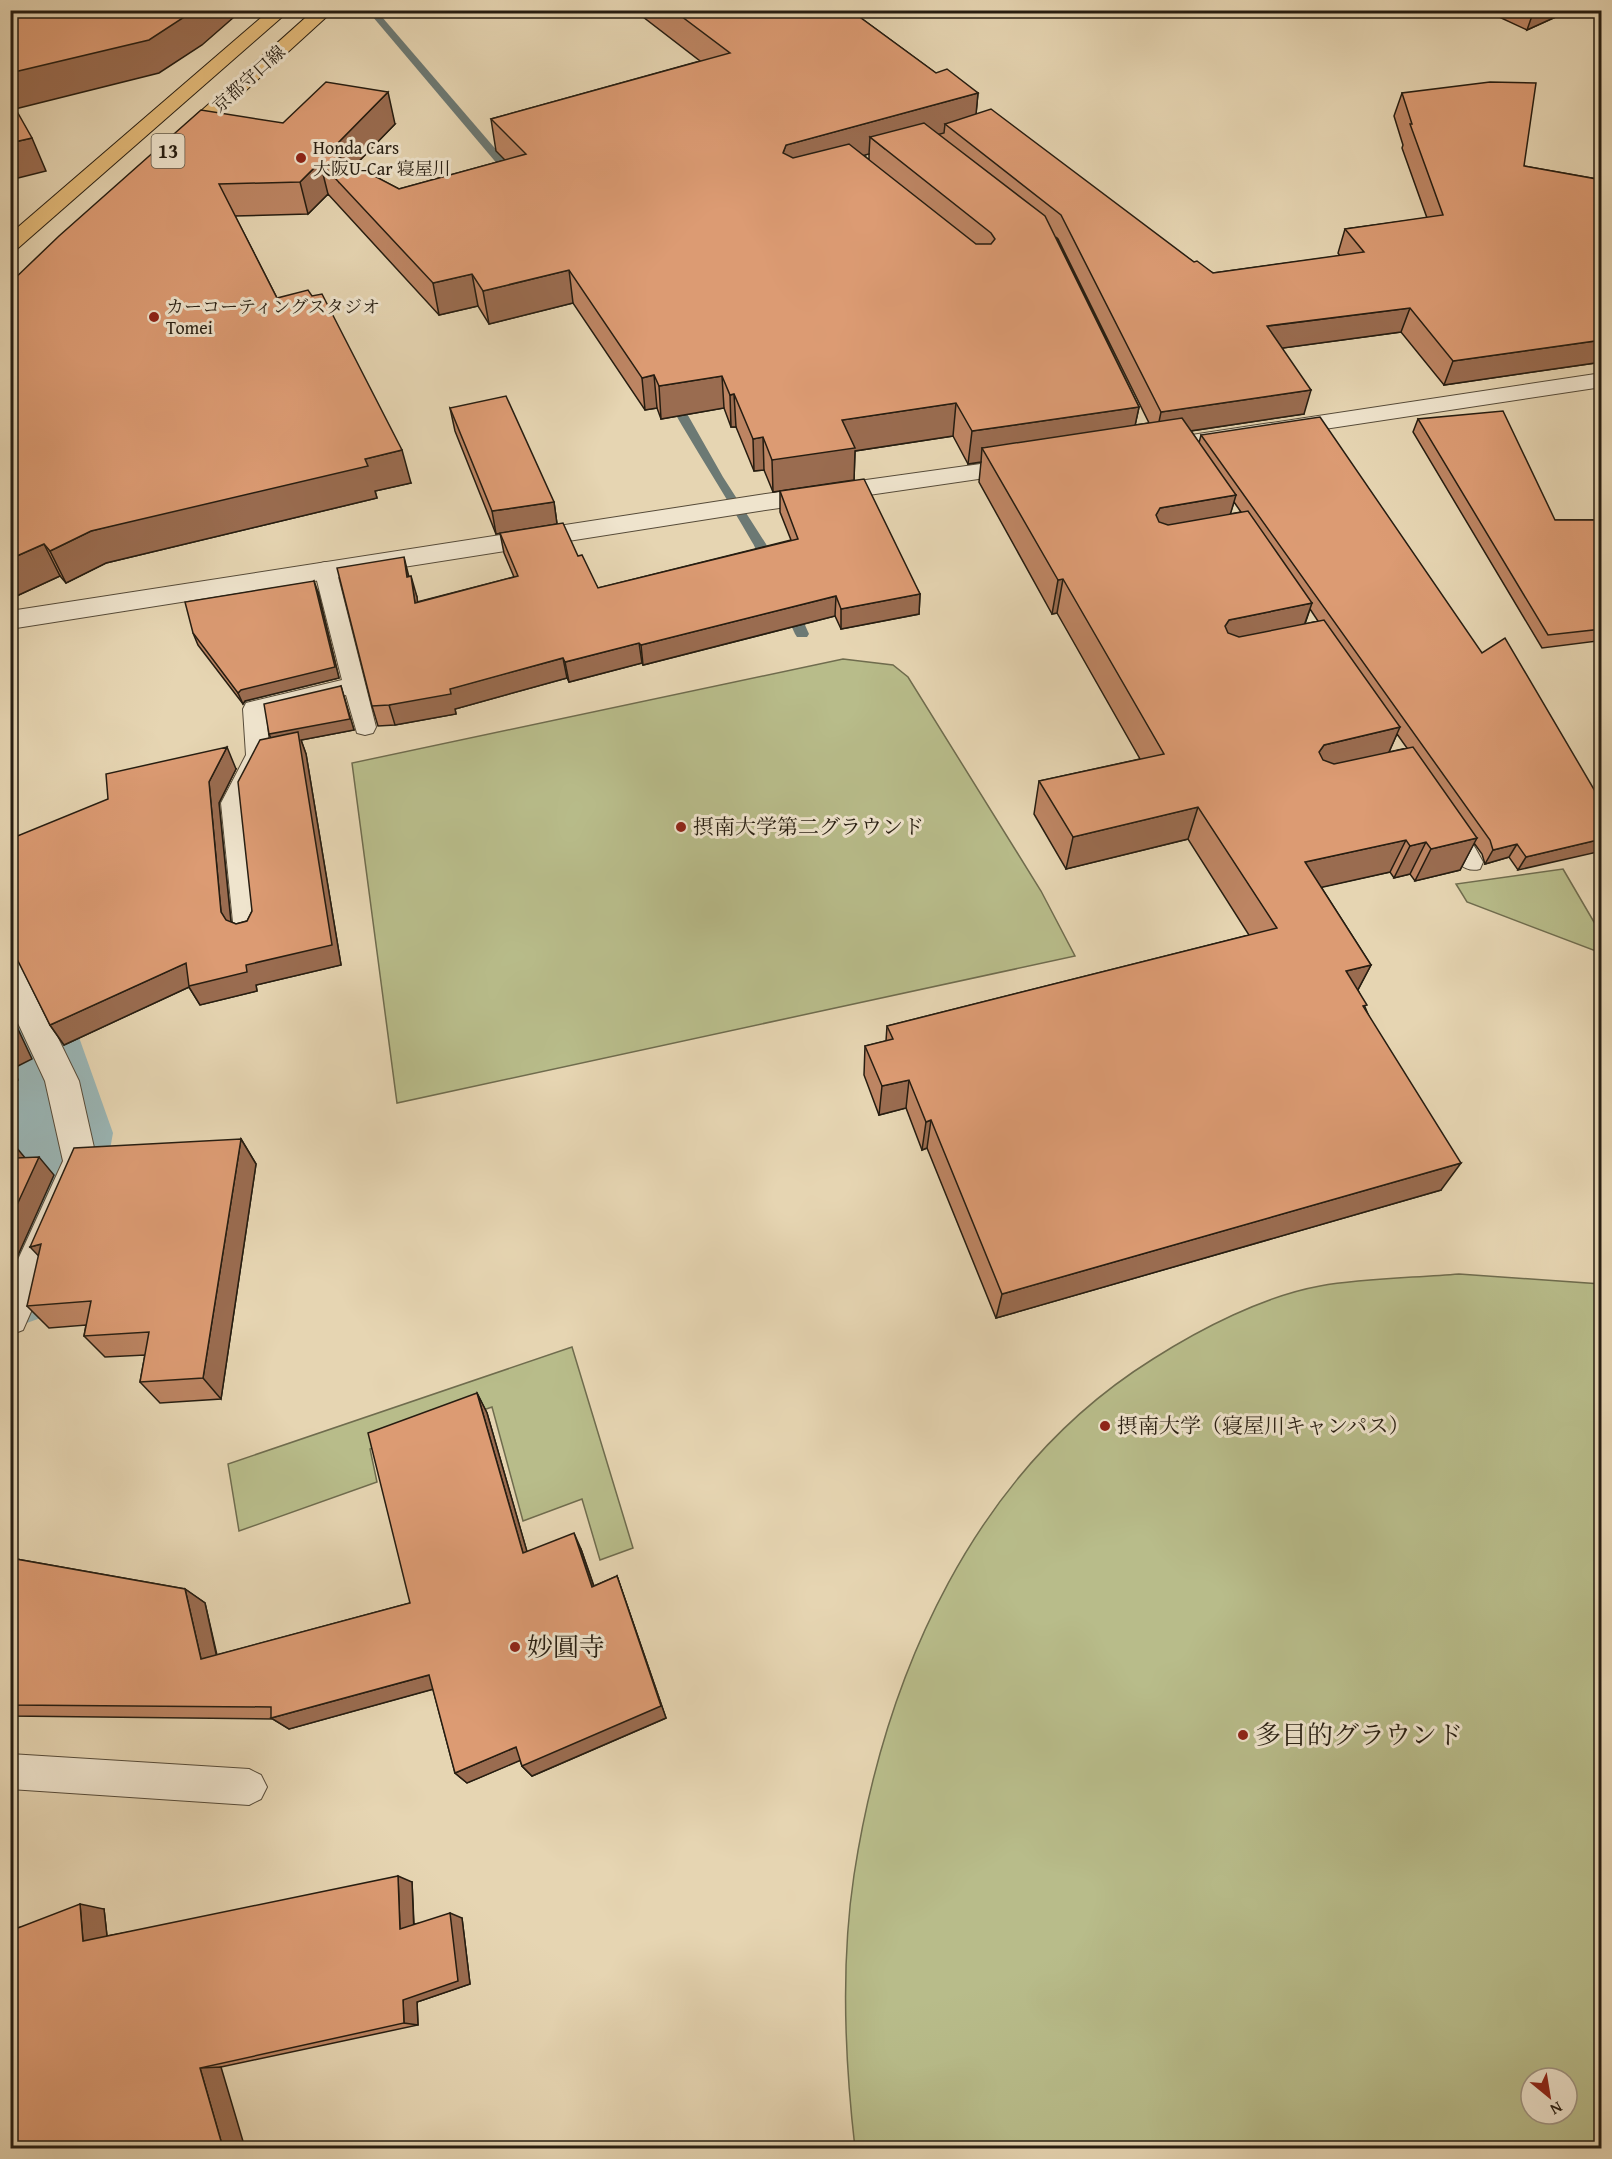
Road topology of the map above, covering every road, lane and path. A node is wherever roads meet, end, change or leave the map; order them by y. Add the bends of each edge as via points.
1 (280, 10) edge
2 (325, 10) edge
3 (168, 151) edge
4 (10, 246) edge
5 (1602, 380) edge
6 (1140, 446) edge
7 (1043, 463) edge
8 (325, 569) junction
9 (10, 620) edge
10 (354, 685) junction
11 (365, 728) dead end
12 (1431, 805) edge
13 (1471, 862) edge
14 (247, 932) edge
15 (10, 971) edge
16 (10, 1317) edge
17 (10, 1771) edge
18 (249, 1787) dead end

1 - 4 main road, 京都守口線 / 13
2 - 3 main road, 京都守口線 / 13
5 - 6 street via 1187,452
7 - 8 street
8 - 9 street
8 - 10 lane
10 - 11 lane
10 - 14 lane via 254,709 258,755 233,803
12 - 13 lane
15 - 16 street via 62,1081 80,1161
17 - 18 lane

